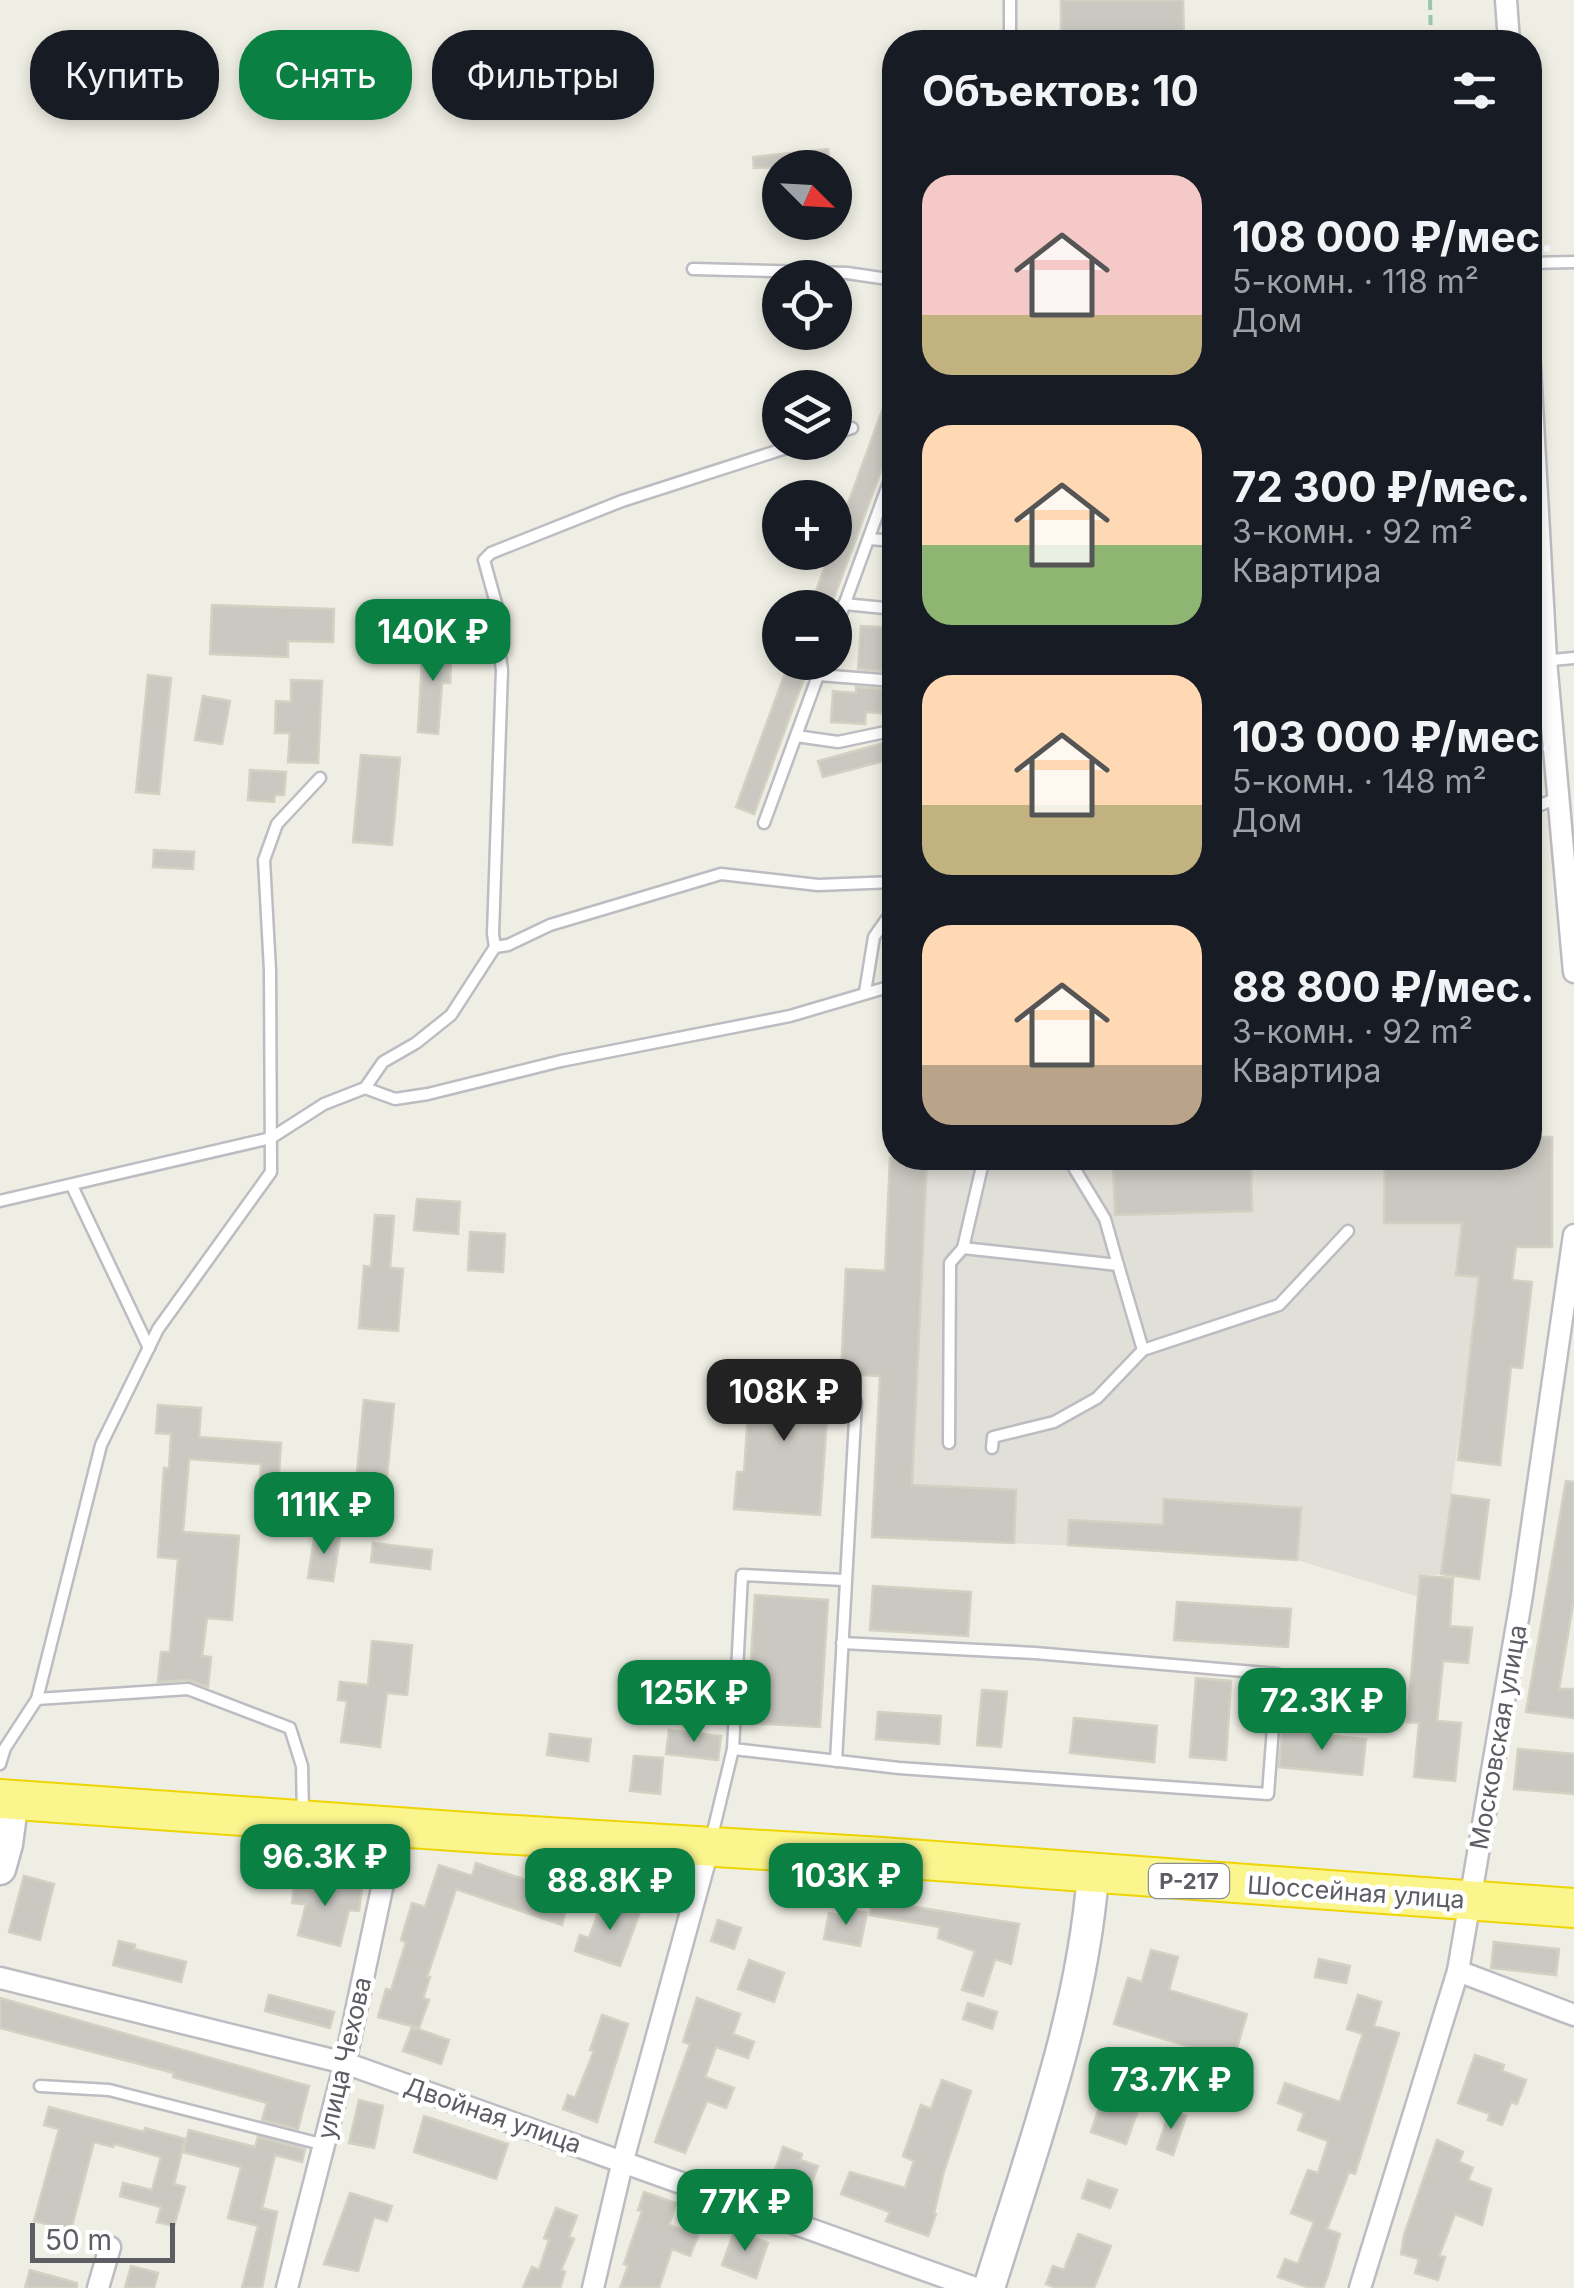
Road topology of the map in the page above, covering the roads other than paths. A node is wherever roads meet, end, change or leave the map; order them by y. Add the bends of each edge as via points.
1 (1010, 0) edge
2 (1506, 0) edge
3 (1010, 30) edge
4 (1508, 30) edge
5 (1542, 262) edge
6 (1574, 262) edge
7 (693, 269) dead end
8 (882, 278) edge
9 (762, 456) edge
10 (882, 501) edge
11 (868, 539) junction
12 (882, 541) edge
13 (849, 590) edge
14 (852, 605) edge
15 (882, 608) edge
16 (1574, 658) edge
17 (1542, 661) edge
18 (852, 678) edge
19 (816, 680) edge
20 (882, 680) edge
21 (1542, 688) edge
22 (882, 733) edge
23 (796, 736) junction
24 (320, 778) dead end
25 (1558, 797) junction
26 (1542, 804) edge
27 (764, 823) dead end
28 (882, 882) edge
29 (882, 926) edge
30 (495, 946) junction
31 (1574, 967) edge
32 (882, 988) edge
33 (865, 992) junction
34 (365, 1088) junction
35 (271, 1138) junction
36 (981, 1170) edge
37 (1075, 1170) edge
38 (72, 1186) junction
39 (0, 1202) edge
40 (1348, 1231) dead end
41 (1574, 1234) edge
42 (963, 1248) junction
43 (1118, 1264) junction
44 (149, 1348) junction
45 (1142, 1350) junction
46 (856, 1402) dead end
47 (949, 1443) dead end
48 (992, 1448) dead end
49 (844, 1580) junction
50 (842, 1643) junction
51 (38, 1699) junction
52 (733, 1749) junction
53 (836, 1761) junction
54 (0, 1764) edge
55 (6, 1799) edge
56 (303, 1821) junction
57 (395, 1827) junction
58 (709, 1846) junction
59 (0, 1869) edge
60 (1093, 1874) junction
61 (1470, 1900) junction
62 (1574, 1908) edge
63 (1458, 1971) junction
64 (0, 1978) edge
65 (1574, 2015) edge
66 (345, 2064) junction
67 (40, 2086) dead end
68 (325, 2145) junction
69 (622, 2160) junction
70 (110, 2247) dead end
71 (98, 2288) edge
72 (288, 2288) edge
73 (593, 2288) edge
74 (975, 2288) edge
75 (989, 2288) edge
76 (1360, 2288) edge

1 - 3 lane
2 - 4 street
5 - 6 lane
7 - 8 lane
9 - 30 lane via 622,501 484,560 497,607 502,670
10 - 11 lane
11 - 12 lane
11 - 13 lane
14 - 15 lane
16 - 17 lane
18 - 20 lane
19 - 23 lane
21 - 25 street
22 - 23 lane via 838,742
23 - 27 lane
24 - 35 lane via 277,824 264,860
25 - 26 lane
25 - 31 street
28 - 30 lane via 721,874
29 - 33 lane
30 - 34 lane via 452,1015 383,1062
32 - 33 lane
33 - 34 lane via 790,1016 428,1094 394,1098
34 - 35 lane via 324,1104
35 - 38 lane
35 - 44 lane via 272,1172
36 - 42 lane
37 - 43 lane via 1105,1219
38 - 39 lane
38 - 44 lane
40 - 45 lane via 1279,1305
41 - 61 street, Московская улица
42 - 43 lane
42 - 47 lane via 950,1263
43 - 45 lane
44 - 51 lane via 101,1444
45 - 48 lane via 1097,1398 1054,1422 993,1437
46 - 49 lane
49 - 50 lane
49 - 52 lane via 742,1575
50 - 53 lane
50 - 53 lane via 1277,1674 1268,1794
51 - 54 lane
51 - 56 lane via 188,1689 290,1728 302,1766
52 - 53 lane
52 - 58 lane
55 - 56 highway, Шоссейная улица / Р-217
55 - 59 main road
56 - 57 highway, Шоссейная улица / Р-217
57 - 58 highway, Шоссейная улица / Р-217
57 - 66 street, улица Чехова
58 - 60 highway, Шоссейная улица / Р-217
58 - 69 street
60 - 61 highway, Шоссейная улица / Р-217
60 - 75 main road via 1064,2047
61 - 62 highway, Шоссейная улица / Р-217
61 - 63 street, Московская улица
63 - 65 street
63 - 76 street, Московская улица
64 - 66 street, Двойная улица
66 - 68 street, улица Чехова
66 - 69 street, Двойная улица
67 - 68 lane via 108,2090
68 - 72 street, улица Чехова
69 - 73 street
69 - 74 street, Двойная улица
70 - 71 street

